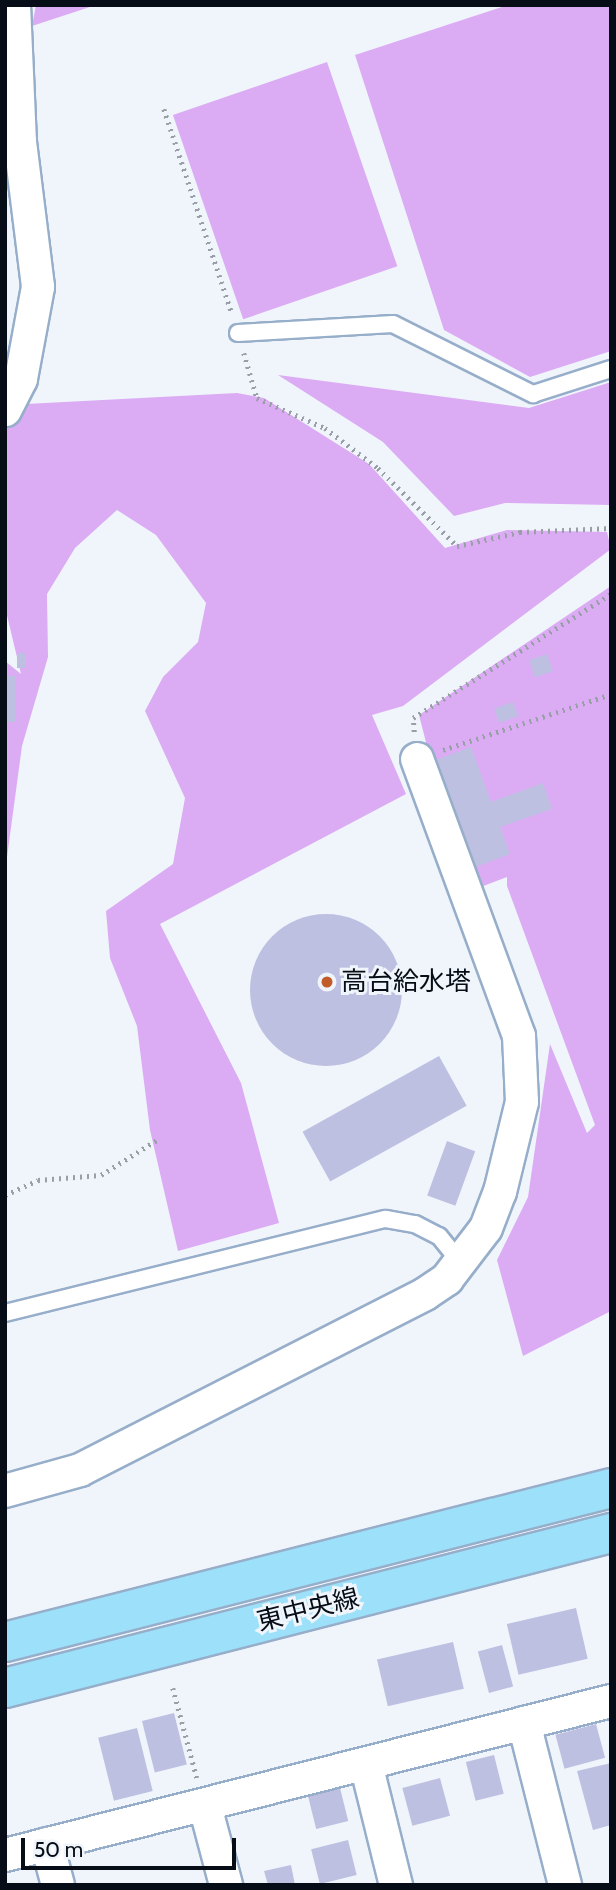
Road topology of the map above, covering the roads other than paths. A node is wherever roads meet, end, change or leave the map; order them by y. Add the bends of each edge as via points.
1 (14, 5) edge
2 (13, 142) edge
3 (238, 333) road end
4 (611, 369) edge
5 (5, 410) edge
6 (417, 759) road end
7 (460, 1262) junction
8 (5, 1313) edge
9 (611, 1488) edge
10 (5, 1491) edge
11 (611, 1533) edge
12 (5, 1642) edge
13 (5, 1688) edge
14 (611, 1701) edge
15 (524, 1723) junction
16 (366, 1764) junction
17 (205, 1806) junction
18 (47, 1844) junction
19 (5, 1855) edge
20 (58, 1885) edge
21 (226, 1885) edge
22 (396, 1885) edge
23 (565, 1885) edge

1 - 2 street
2 - 5 street via 38,287 21,379
3 - 4 lane via 393,324 533,394
6 - 7 street via 519,1037 523,1069 522,1102 500,1192 486,1228
7 - 8 lane via 439,1236 415,1224 386,1219 355,1223
7 - 10 street via 447,1279 425,1294 122,1449 80,1470
9 - 12 highway, 東中央線
11 - 13 highway, 東中央線
14 - 15 street
15 - 16 street
15 - 23 street
16 - 17 street
16 - 22 street
17 - 18 street
17 - 21 street
18 - 19 street
18 - 20 street

